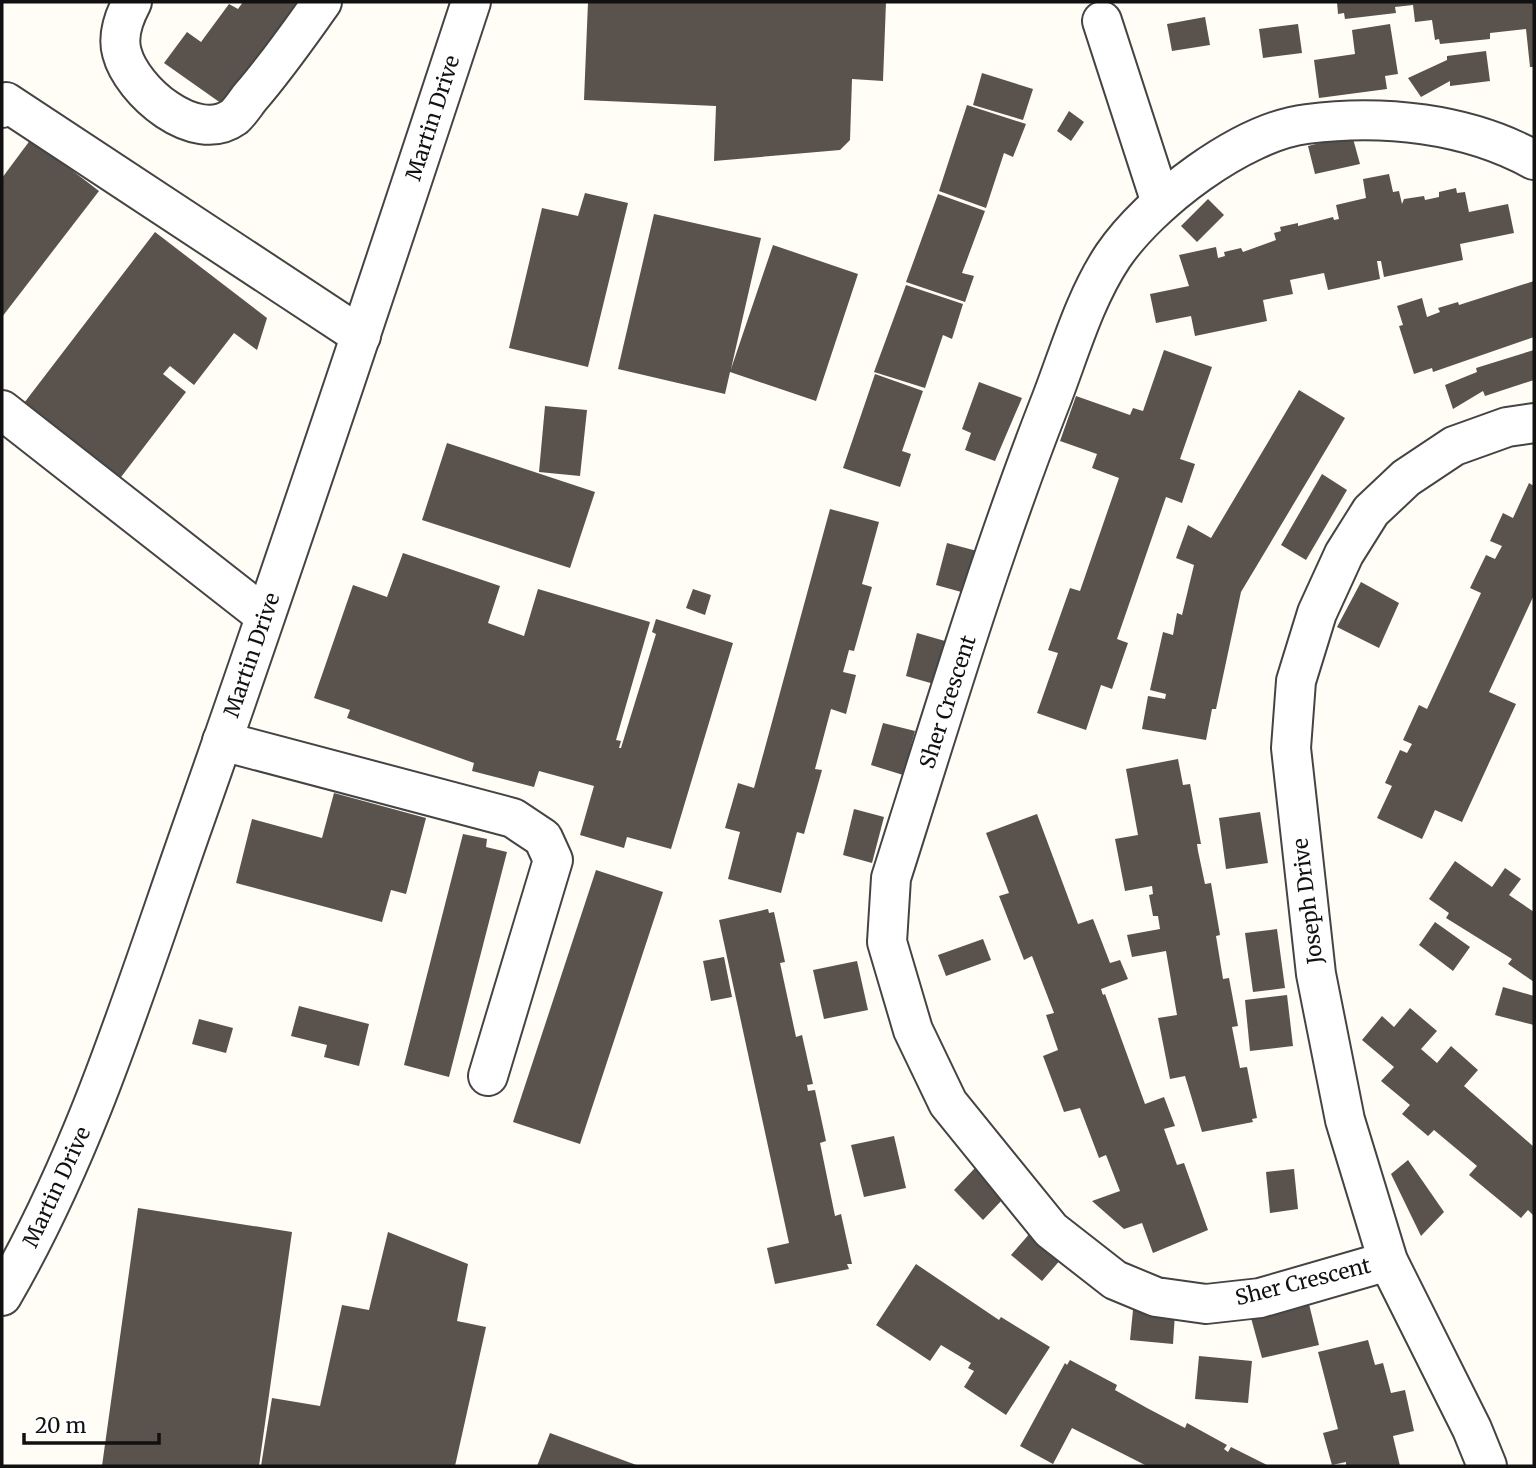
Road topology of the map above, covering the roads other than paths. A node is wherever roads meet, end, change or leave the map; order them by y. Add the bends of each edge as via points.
1 (132, 2) edge
2 (322, 2) edge
3 (471, 2) edge
4 (1102, 21) dead end
5 (2, 107) edge
6 (1534, 160) edge
7 (1161, 203) junction
8 (361, 336) junction
9 (2, 410) edge
10 (1534, 423) edge
11 (265, 616) junction
12 (222, 741) junction
13 (488, 1076) dead end
14 (1388, 1261) junction
15 (2, 1296) edge
16 (1487, 1466) edge

1 - 2 street via 121,34 122,54 137,83 164,109 188,121 213,125 234,117
3 - 8 street, Martin Drive
4 - 7 street
5 - 8 street via 6,102
6 - 7 street, Sher Crescent via 1435,125 1376,121 1305,124 1249,143 1206,167
7 - 14 street, Sher Crescent via 1114,255 1090,300 1030,456 891,878 887,942 912,1030 948,1103 1051,1230 1115,1280 1156,1297 1206,1304 1260,1298
8 - 11 street, Martin Drive
9 - 11 street
10 - 14 street, Joseph Drive via 1507,427 1454,446 1406,478 1371,511 1344,554 1317,613 1296,681 1291,748 1316,974 1345,1120
11 - 12 street, Martin Drive
12 - 13 street via 513,818 543,838 553,860
12 - 15 street, Martin Drive via 92,1109 58,1191
14 - 16 street, Joseph Drive

